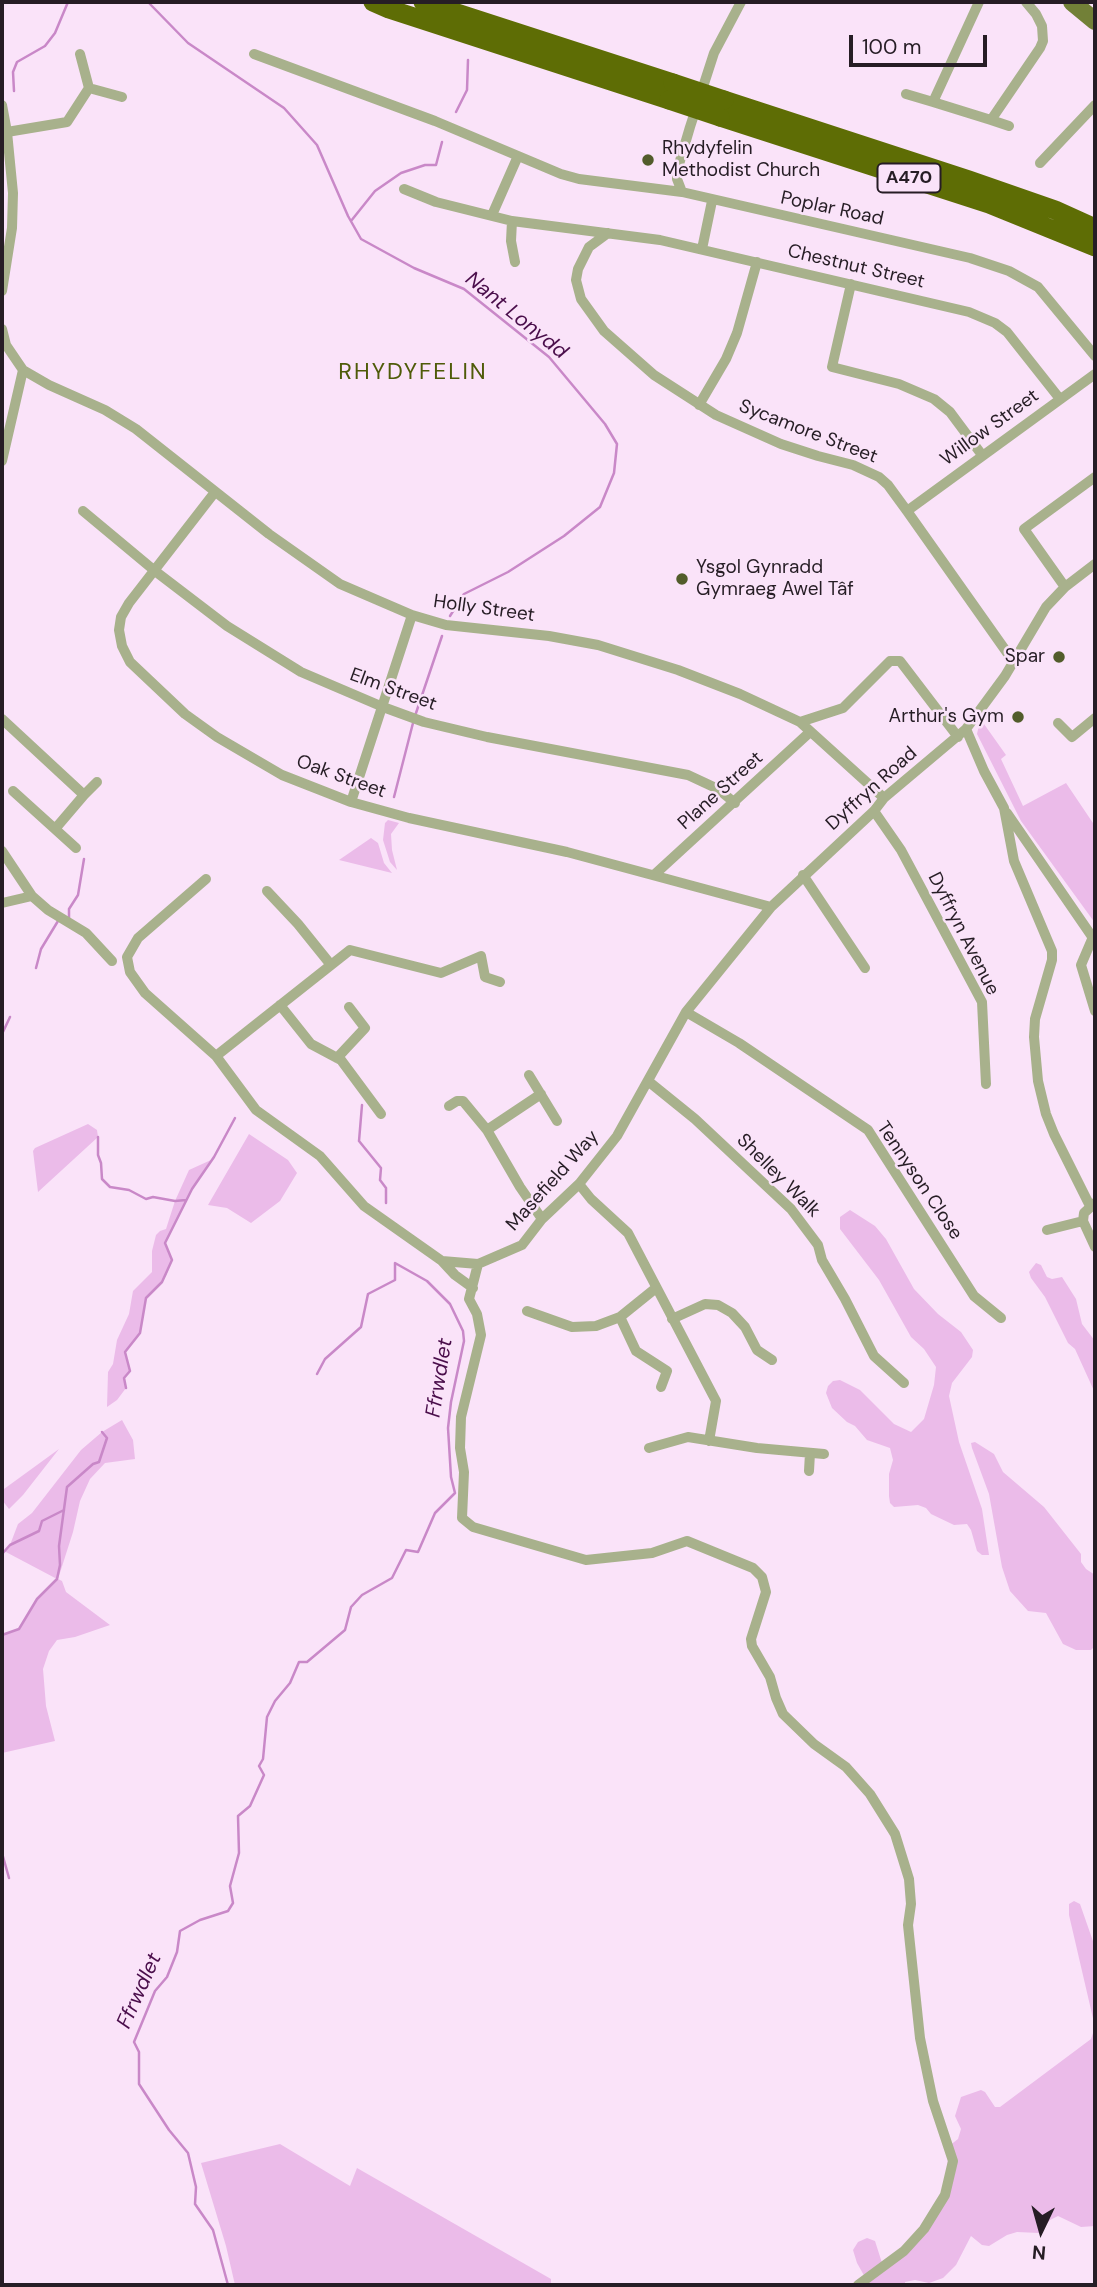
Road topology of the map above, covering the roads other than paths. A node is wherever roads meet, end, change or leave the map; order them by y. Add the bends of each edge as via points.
1 (373, 2) edge
2 (423, 2) edge
3 (741, 2) edge
4 (979, 2) edge
5 (1027, 2) edge
6 (1072, 2) edge
7 (1095, 21) edge
8 (80, 54) dead end
9 (254, 54) dead end
10 (89, 88) junction
11 (671, 92) junction
12 (906, 94) dead end
13 (122, 97) dead end
14 (933, 102) junction
15 (2, 105) edge
16 (1095, 105) edge
17 (722, 108) junction
18 (990, 120) junction
19 (1009, 126) dead end
20 (7, 132) junction
21 (518, 156) junction
22 (1040, 163) dead end
23 (404, 189) dead end
24 (8, 192) edge
25 (682, 192) junction
26 (712, 201) junction
27 (492, 215) junction
28 (512, 221) junction
29 (1095, 228) edge
30 (608, 233) junction
31 (1095, 247) edge
32 (702, 250) junction
33 (516, 262) dead end
34 (757, 262) junction
35 (851, 284) junction
36 (2, 291) edge
37 (2, 329) edge
38 (1095, 356) edge
39 (23, 370) junction
40 (1095, 374) edge
41 (1060, 399) junction
42 (699, 405) junction
43 (982, 455) junction
44 (2, 461) edge
45 (1095, 477) edge
46 (215, 492) junction
47 (83, 511) dead end
48 (906, 511) junction
49 (1095, 564) edge
50 (155, 571) junction
51 (1065, 587) junction
52 (412, 615) junction
53 (1013, 662) junction
54 (383, 707) junction
55 (1095, 718) edge
56 (2, 719) edge
57 (800, 722) junction
58 (1058, 723) dead end
59 (810, 732) junction
60 (962, 733) junction
61 (97, 782) dead end
62 (13, 792) dead end
63 (84, 795) junction
64 (884, 798) junction
65 (351, 802) junction
66 (735, 803) junction
67 (1003, 808) junction
68 (874, 811) junction
69 (54, 828) junction
70 (76, 848) dead end
71 (2, 852) edge
72 (654, 875) junction
73 (803, 875) junction
74 (206, 878) dead end
75 (267, 891) dead end
76 (32, 896) junction
77 (2, 903) edge
78 (771, 907) junction
79 (1094, 939) edge
80 (732, 957) joint
81 (112, 961) dead end
82 (331, 965) junction
83 (865, 968) dead end
84 (500, 982) dead end
85 (280, 1005) junction
86 (349, 1007) dead end
87 (1095, 1011) edge
88 (685, 1012) junction
89 (216, 1056) junction
90 (337, 1058) junction
91 (529, 1075) dead end
92 (648, 1081) junction
93 (986, 1084) dead end
94 (541, 1094) junction
95 (449, 1106) dead end
96 (381, 1114) dead end
97 (557, 1121) dead end
98 (487, 1130) junction
99 (579, 1184) junction
100 (1092, 1204) edge
101 (542, 1219) junction
102 (1083, 1221) junction
103 (1047, 1230) dead end
104 (1095, 1247) edge
105 (442, 1261) junction
106 (478, 1264) junction
107 (473, 1288) junction
108 (656, 1288) junction
109 (531, 1317) dead end
110 (620, 1317) junction
111 (1001, 1318) dead end
112 (672, 1319) junction
113 (772, 1360) dead end
114 (904, 1382) dead end
115 (661, 1387) dead end
116 (709, 1441) junction
117 (649, 1448) dead end
118 (810, 1453) junction
119 (824, 1454) dead end
120 (809, 1471) dead end
121 (858, 2285) edge

1 - 11 highway, A470
2 - 11 highway, A470
3 - 25 street via 714,53 690,127 677,171
4 - 14 street
5 - 18 street via 1041,26 1043,41
6 - 7 main road
8 - 10 street
9 - 21 street, Poplar Road
10 - 13 street
10 - 20 street via 67,122
11 - 17 highway, A470, bridge
12 - 14 street
14 - 18 street
15 - 20 street
16 - 22 street
17 - 29 highway, A470 via 969,180
17 - 31 highway, A470 via 1055,228
18 - 19 street
20 - 24 street
21 - 25 street, Poplar Road via 579,179
21 - 27 street
23 - 27 street, Chestnut Street
24 - 36 street via 12,228
25 - 26 street, Poplar Road
26 - 32 street
26 - 38 street, Poplar Road via 970,258 1009,271 1038,287
27 - 28 street, Chestnut Street
28 - 30 street, Chestnut Street
28 - 33 street
30 - 32 street, Chestnut Street
30 - 42 street, Sycamore Street via 589,247 578,269 581,299 619,345
32 - 34 street, Chestnut Street
34 - 35 street, Chestnut Street
34 - 42 street via 737,333
35 - 41 street, Chestnut Street via 969,312 995,323 1019,345
35 - 43 street via 832,367 899,384 934,399 950,412
37 - 39 street via 6,345
39 - 44 street
39 - 46 street, Holly Street via 136,429
40 - 41 street, Willow Street
41 - 43 street, Willow Street
42 - 48 street, Sycamore Street via 754,433 868,470 888,485
43 - 48 street, Willow Street
45 - 51 street via 1024,529
46 - 50 street, Oak Street
46 - 52 street, Holly Street via 340,584
47 - 50 street, Elm Street
48 - 53 street, Sycamore Street
49 - 51 street, Dyffryn Road
50 - 54 street, Elm Street via 227,626 301,672
50 - 65 street, Oak Street via 121,617 120,638 130,662 185,714 218,737 282,775
51 - 53 street, Dyffryn Road via 1046,607
52 - 54 street
52 - 57 street, Holly Street via 446,625 598,645 678,670
53 - 60 street, Dyffryn Road
54 - 65 street
54 - 66 street, Elm Street via 487,737 688,775
55 - 58 street via 1072,737
56 - 63 street
57 - 59 street, Holly Street
57 - 60 street via 843,708 890,661 900,661
59 - 64 street, Holly Street
59 - 66 street, Plane Street
60 - 64 street, Dyffryn Road
60 - 67 street
61 - 63 street
62 - 69 street
63 - 69 street
64 - 68 street, Dyffryn Road
65 - 72 street, Oak Street
66 - 72 street, Plane Street
67 - 79 street
67 - 100 street via 1014,861 1052,951 1035,1019 1038,1081 1054,1134
68 - 73 street, Dyffryn Road
68 - 93 street, Dyffryn Avenue via 901,850 982,1002
69 - 70 street
71 - 76 street
72 - 78 street, Oak Street
73 - 78 street, Dyffryn Road
73 - 83 street
74 - 89 street via 138,937 127,957 145,993
75 - 82 street
76 - 77 street
76 - 81 street via 86,933
78 - 80 street, Dyffryn Road
79 - 87 street via 1081,965
80 - 88 street, Masefield Way
82 - 84 street via 350,950 441,972 481,956 485,976
82 - 85 street
85 - 89 street
85 - 90 street via 310,1044
86 - 90 street via 365,1028
88 - 92 street, Masefield Way
88 - 111 street, Tennyson Close via 868,1130 974,1296
89 - 105 street via 256,1110 320,1156 364,1206
90 - 96 street
91 - 94 street
92 - 99 street, Masefield Way via 617,1136
92 - 114 street, Shelley Walk via 791,1209 818,1245 822,1261 874,1356
94 - 97 street
94 - 98 street
95 - 98 street via 463,1101
98 - 101 street
99 - 101 street, Masefield Way
99 - 108 street via 628,1233
100 - 102 street
101 - 106 street, Masefield Way via 522,1245
102 - 103 street
102 - 104 street
105 - 106 street, Masefield Way
105 - 107 street
106 - 107 street
107 - 121 street via 469,1299 481,1335 461,1417 462,1518 472,1527 586,1560 652,1553 687,1541 753,1568 762,1577 765,1592 752,1646 770,1677 783,1714 846,1767 895,1833 909,1879 908,1925 920,2038 933,2101 953,2161 945,2195 924,2229 904,2251
108 - 110 street
108 - 112 street
109 - 110 street via 572,1327 596,1326
110 - 115 street via 636,1351 667,1371
112 - 113 street via 705,1304 718,1304 745,1327 757,1350
112 - 116 street via 716,1401
116 - 117 street via 688,1437
116 - 118 street
118 - 119 street
118 - 120 street

